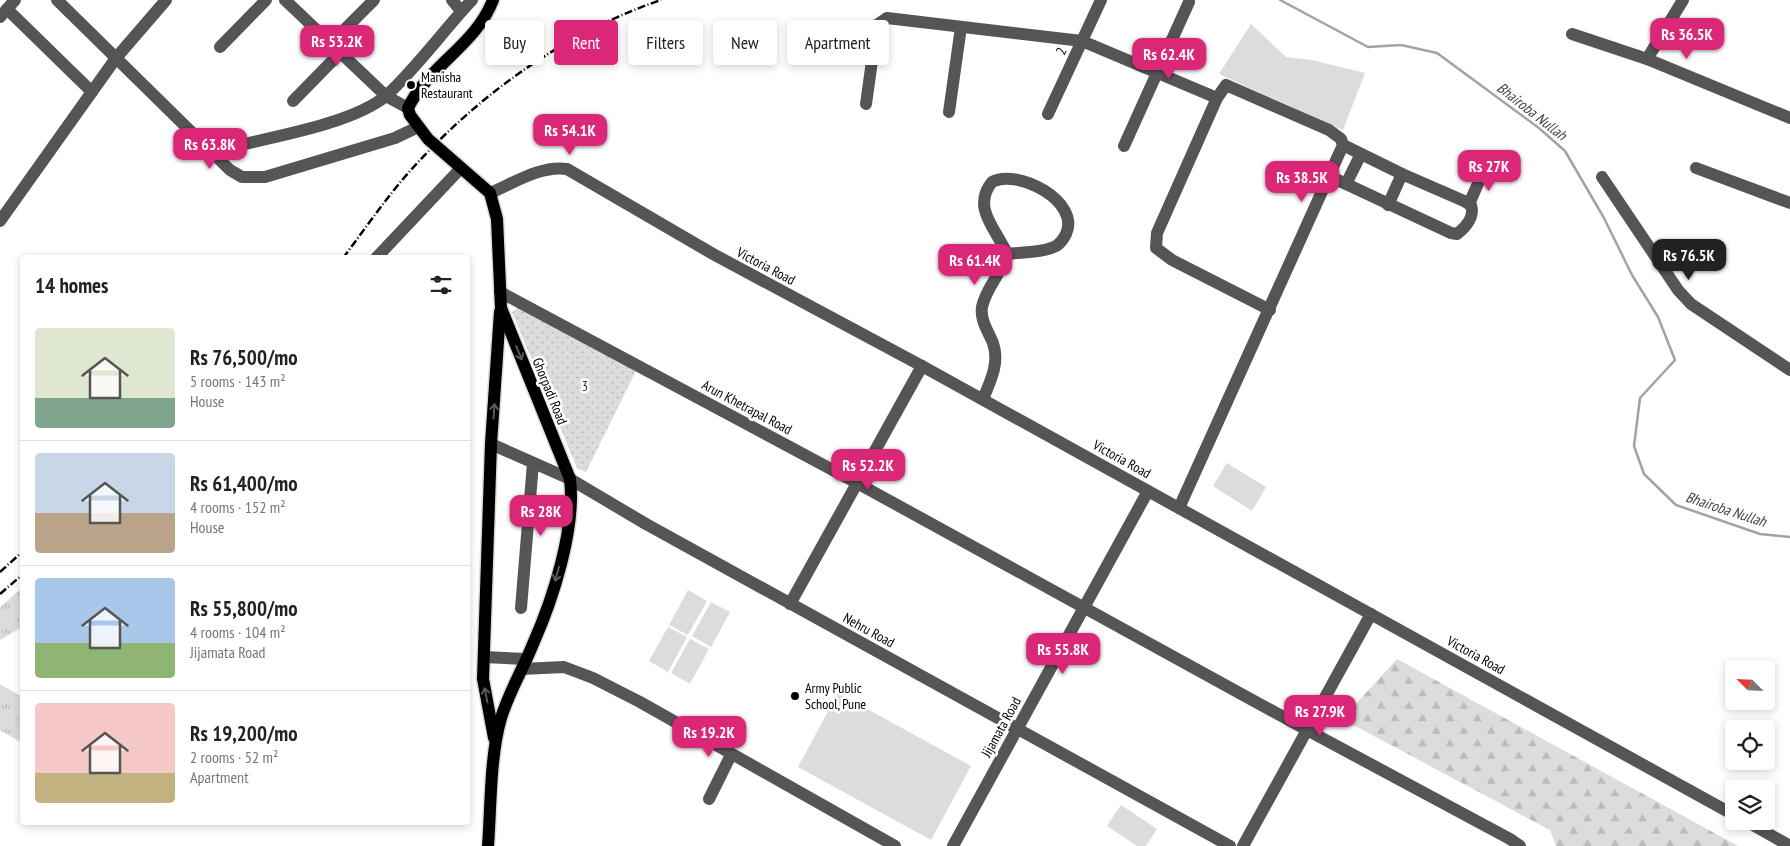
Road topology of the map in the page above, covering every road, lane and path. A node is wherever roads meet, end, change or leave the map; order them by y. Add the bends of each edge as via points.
1 (57, 0) edge
2 (166, 0) edge
3 (266, 0) edge
4 (285, 0) edge
5 (374, 0) edge
6 (452, 0) edge
7 (472, 0) edge
8 (493, 0) edge
9 (1101, 0) edge
10 (1683, 0) edge
11 (1189, 2) dead end
12 (7, 9) edge
13 (462, 11) junction
14 (884, 20) edge
15 (961, 27) junction
16 (1572, 34) dead end
17 (1082, 41) junction
18 (220, 47) dead end
19 (336, 48) junction
20 (116, 58) junction
21 (1647, 59) junction
22 (871, 65) edge
23 (1158, 72) junction
24 (92, 92) junction
25 (386, 96) junction
26 (1217, 98) junction
27 (293, 101) dead end
28 (866, 104) dead end
29 (408, 108) junction
30 (949, 112) dead end
31 (1048, 114) dead end
32 (1790, 118) edge
33 (418, 128) junction
34 (1343, 145) junction
35 (1124, 146) dead end
36 (231, 147) dead end
37 (1360, 154) junction
38 (462, 168) junction
39 (1696, 168) dead end
40 (1484, 170) dead end
41 (1402, 174) junction
42 (1329, 176) junction
43 (1602, 177) dead end
44 (1346, 184) junction
45 (490, 193) junction
46 (1790, 203) edge
47 (1469, 204) junction
48 (1388, 205) junction
49 (0, 221) edge
50 (1007, 254) junction
51 (379, 255) edge
52 (500, 292) junction
53 (501, 308) junction
54 (1270, 310) junction
55 (922, 366) junction
56 (1790, 370) edge
57 (983, 399) junction
58 (492, 444) junction
59 (533, 463) junction
60 (570, 479) junction
61 (857, 483) junction
62 (1148, 491) junction
63 (1179, 508) junction
64 (790, 604) junction
65 (521, 608) dead end
66 (1084, 608) junction
67 (1371, 614) junction
68 (484, 657) junction
69 (524, 664) junction
70 (1018, 729) junction
71 (1307, 730) junction
72 (495, 743) junction
73 (731, 754) junction
74 (709, 799) dead end
75 (1725, 810) edge
76 (1762, 830) edge
77 (488, 846) edge
78 (895, 846) edge
79 (953, 846) edge
80 (1230, 846) edge
81 (1244, 846) edge
82 (1520, 846) edge
83 (1790, 846) edge

1 - 20 street
2 - 20 street
3 - 18 street
4 - 19 street
5 - 19 street
6 - 13 street
7 - 13 street
8 - 29 main road via 476,31 416,94
9 - 17 street, 2
10 - 21 street
11 - 23 street
12 - 24 street
13 - 25 street
14 - 15 street
15 - 17 street
15 - 30 street
16 - 21 street
17 - 23 street
17 - 31 street, 2
19 - 25 street
19 - 27 street
20 - 24 street
20 - 33 street via 230,170 242,177 265,177 395,138
21 - 32 street
22 - 28 street
23 - 26 street
23 - 35 street
24 - 49 street
25 - 29 street
25 - 36 street via 354,113 314,127
26 - 34 street via 1223,87 1231,86 1336,134
26 - 54 street via 1157,233 1156,248 1172,260
29 - 33 main road
33 - 38 main road
34 - 37 street
34 - 42 street
37 - 41 street
37 - 44 street
38 - 45 main road
38 - 51 street
39 - 46 street
40 - 47 street
41 - 47 street
41 - 48 street
42 - 44 street
42 - 54 street
43 - 56 street via 1678,290 1691,304
44 - 48 street
45 - 52 main road, Ghorpadi Road via 497,220
45 - 55 street, Victoria Road via 545,170 567,169 713,254
47 - 48 street via 1472,216 1457,234
50 - 50 street via 1058,245 1069,224 1068,215 1056,198 1017,179 1003,178 992,182 984,200 985,215
50 - 57 street via 982,308 984,325 994,345 996,359
52 - 53 main road, Ghorpadi Road
52 - 61 street, Arun Khetrapal Road
58 -> 53 main road
53 -> 60 main road, Ghorpadi Road
54 - 63 street
55 - 57 street, Victoria Road
55 - 61 street
57 - 62 street, Victoria Road
58 - 59 street, Nehru Road
58 - 68 main road
59 - 60 street, Nehru Road
59 - 65 street
60 - 64 street, Nehru Road
60 -> 69 main road, Ghorpadi Road via 572,500 566,541 548,604
61 - 64 street
61 - 66 street, Arun Khetrapal Road
62 - 63 street, Victoria Road
62 - 66 street, Jijamata Road
63 - 67 street, Victoria Road
64 - 70 street, Nehru Road
66 - 70 street, Jijamata Road
66 - 71 street, Arun Khetrapal Road
67 - 71 street
67 - 75 street, Victoria Road
68 - 69 street
72 -> 68 main road via 483,678
69 - 72 main road, Ghorpadi Road via 501,717
69 - 73 street via 564,667 593,678
70 - 79 street, Jijamata Road
70 - 80 street, Nehru Road
71 - 81 street
71 - 82 street, Arun Khetrapal Road
72 - 77 main road, Ghorpadi Road
73 - 74 street
73 - 78 street
76 - 83 street

